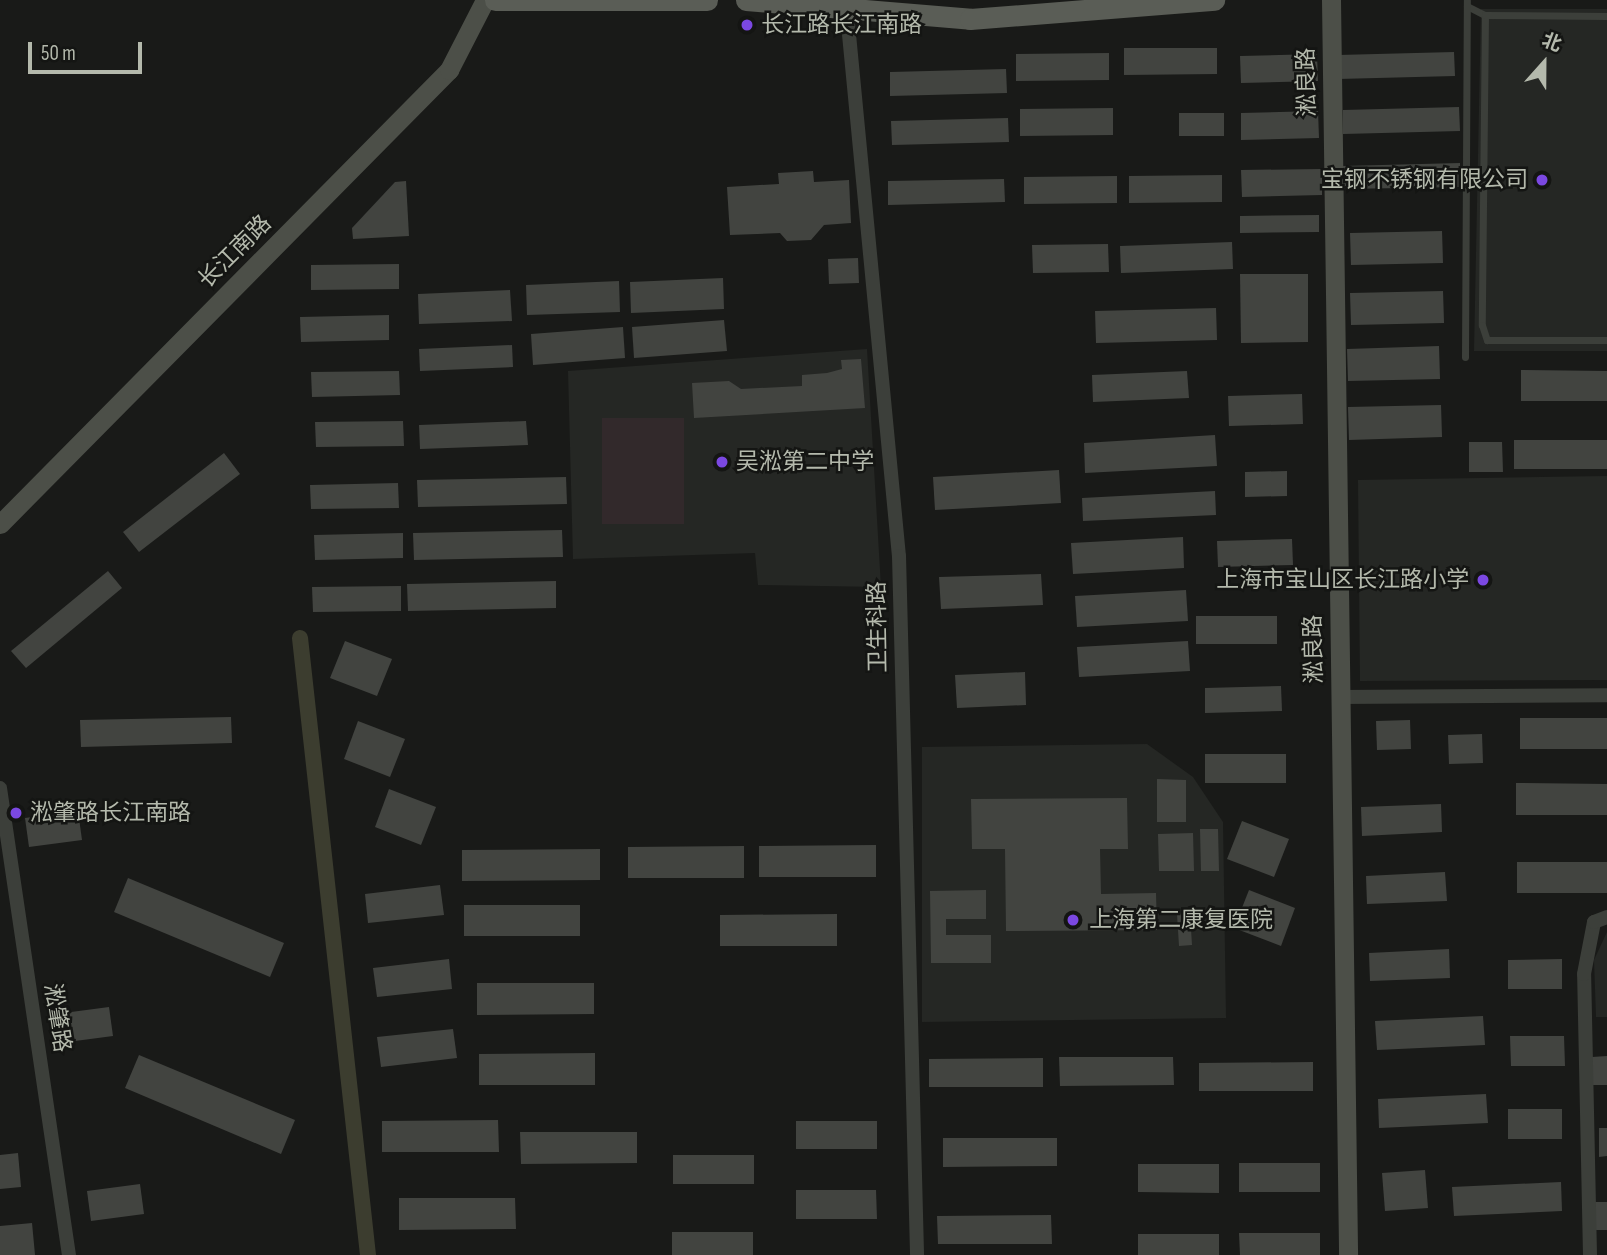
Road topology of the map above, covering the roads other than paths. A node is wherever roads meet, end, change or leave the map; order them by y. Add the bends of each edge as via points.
1 (485, 0) edge
2 (495, 0) edge
3 (707, 0) edge
4 (746, 0) edge
5 (1214, 0) edge
6 (1331, 0) edge
7 (553, 1) edge
8 (1467, 3) edge
9 (846, 6) edge
10 (1485, 15) junction
11 (1607, 16) edge
12 (1607, 340) edge
13 (1465, 357) dead end
14 (0, 524) edge
15 (1607, 695) edge
16 (1339, 697) junction
17 (0, 788) edge
18 (1607, 917) edge
19 (69, 1255) edge
20 (917, 1255) edge
21 (1349, 1255) edge
22 (1590, 1255) edge

1 - 14 street, 长江南路 via 449,70
2 - 7 main road
3 - 7 main road
4 - 9 main road
5 - 9 main road via 970,19
6 - 16 street, 淞良路
8 - 10 lane
8 - 13 lane
9 - 20 street, 卫生科路 via 899,556
10 - 11 lane
10 - 12 lane via 1482,325 1487,340
15 - 16 street
16 - 21 street, 淞良路
17 - 19 street, 淞肇路
18 - 22 street via 1594,922 1584,974

